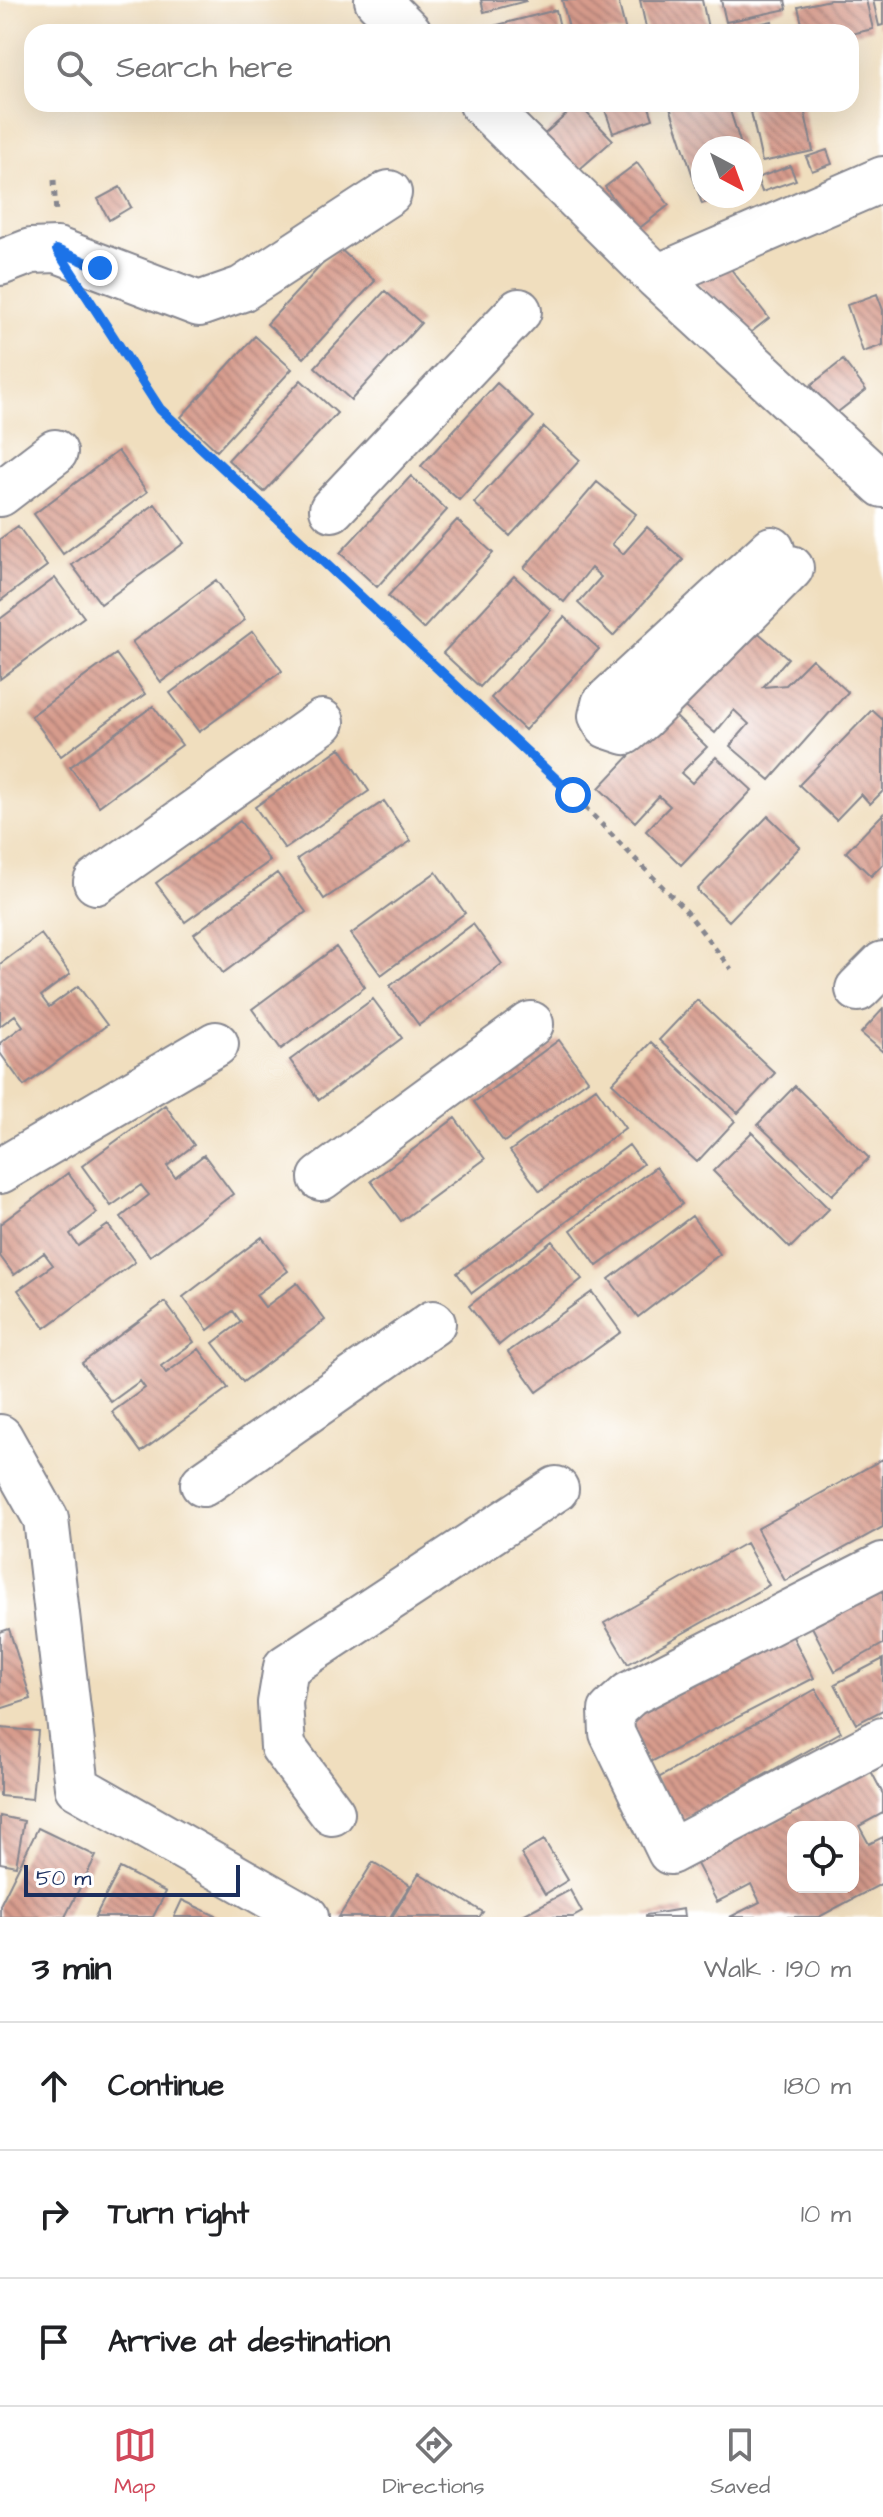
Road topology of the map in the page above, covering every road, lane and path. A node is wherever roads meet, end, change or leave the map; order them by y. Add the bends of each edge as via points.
1 (377, 0) edge
2 (401, 24) edge
3 (490, 112) edge
4 (883, 179) edge
5 (54, 180) dead end
6 (389, 193) dead end
7 (57, 250) junction
8 (0, 263) edge
9 (657, 277) junction
10 (519, 311) dead end
11 (55, 452) dead end
12 (883, 485) edge
13 (0, 494) edge
14 (332, 509) dead end
15 (322, 722) dead end
16 (96, 882) dead end
17 (731, 969) dead end
18 (531, 1024) dead end
19 (0, 1149) edge
20 (0, 1171) edge
21 (321, 1178) dead end
22 (433, 1323) dead end
23 (0, 1437) edge
24 (203, 1484) dead end
25 (556, 1489) dead end
26 (883, 1565) edge
27 (883, 1740) edge
28 (332, 1813) dead end
29 (306, 1917) edge

1 - 2 street
3 - 9 street
4 - 9 street
5 - 7 path
6 - 7 street via 242,289 199,304
7 - 8 street via 31,251
7 - 17 path via 160,409 573,795 687,912
9 - 12 street
10 - 14 street
11 - 13 street
15 - 16 street
18 - 21 street
19 - 20 street via 207,1033
22 - 24 street
23 - 29 street via 46,1519 77,1787
25 - 28 street via 286,1667 280,1703 283,1747
26 - 27 street via 630,1694 611,1711 612,1733 670,1852

